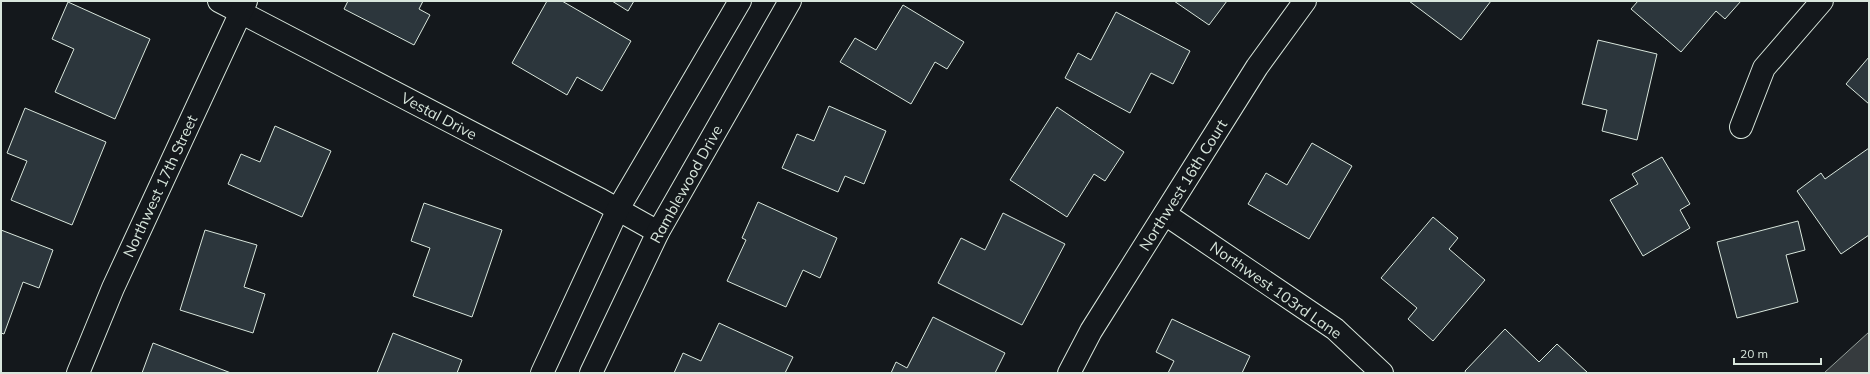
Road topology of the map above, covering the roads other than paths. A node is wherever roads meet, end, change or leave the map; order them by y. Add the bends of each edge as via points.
1 (219, 1) edge
2 (740, 1) edge
3 (790, 1) edge
4 (1305, 1) edge
5 (1822, 1) edge
6 (243, 6) edge
7 (1741, 127) dead end
8 (618, 209) junction
9 (1165, 214) junction
10 (658, 232) junction
11 (78, 373) edge
12 (542, 373) edge
13 (591, 373) edge
14 (1070, 373) edge
15 (1382, 373) edge

1 - 6 street, Vestal Drive
2 - 8 street
3 - 10 street, Ramblewood Drive
4 - 9 street, Northwest 16th Court via 1257,67
5 - 7 street via 1764,68
6 - 8 street, Vestal Drive
6 - 11 street, Northwest 17th Street via 113,288
8 - 10 street, Vestal Drive
8 - 12 street
9 - 14 street, Northwest 16th Court via 1091,331
9 - 15 street, Northwest 103rd Lane via 1335,329
10 - 13 street, Ramblewood Drive

